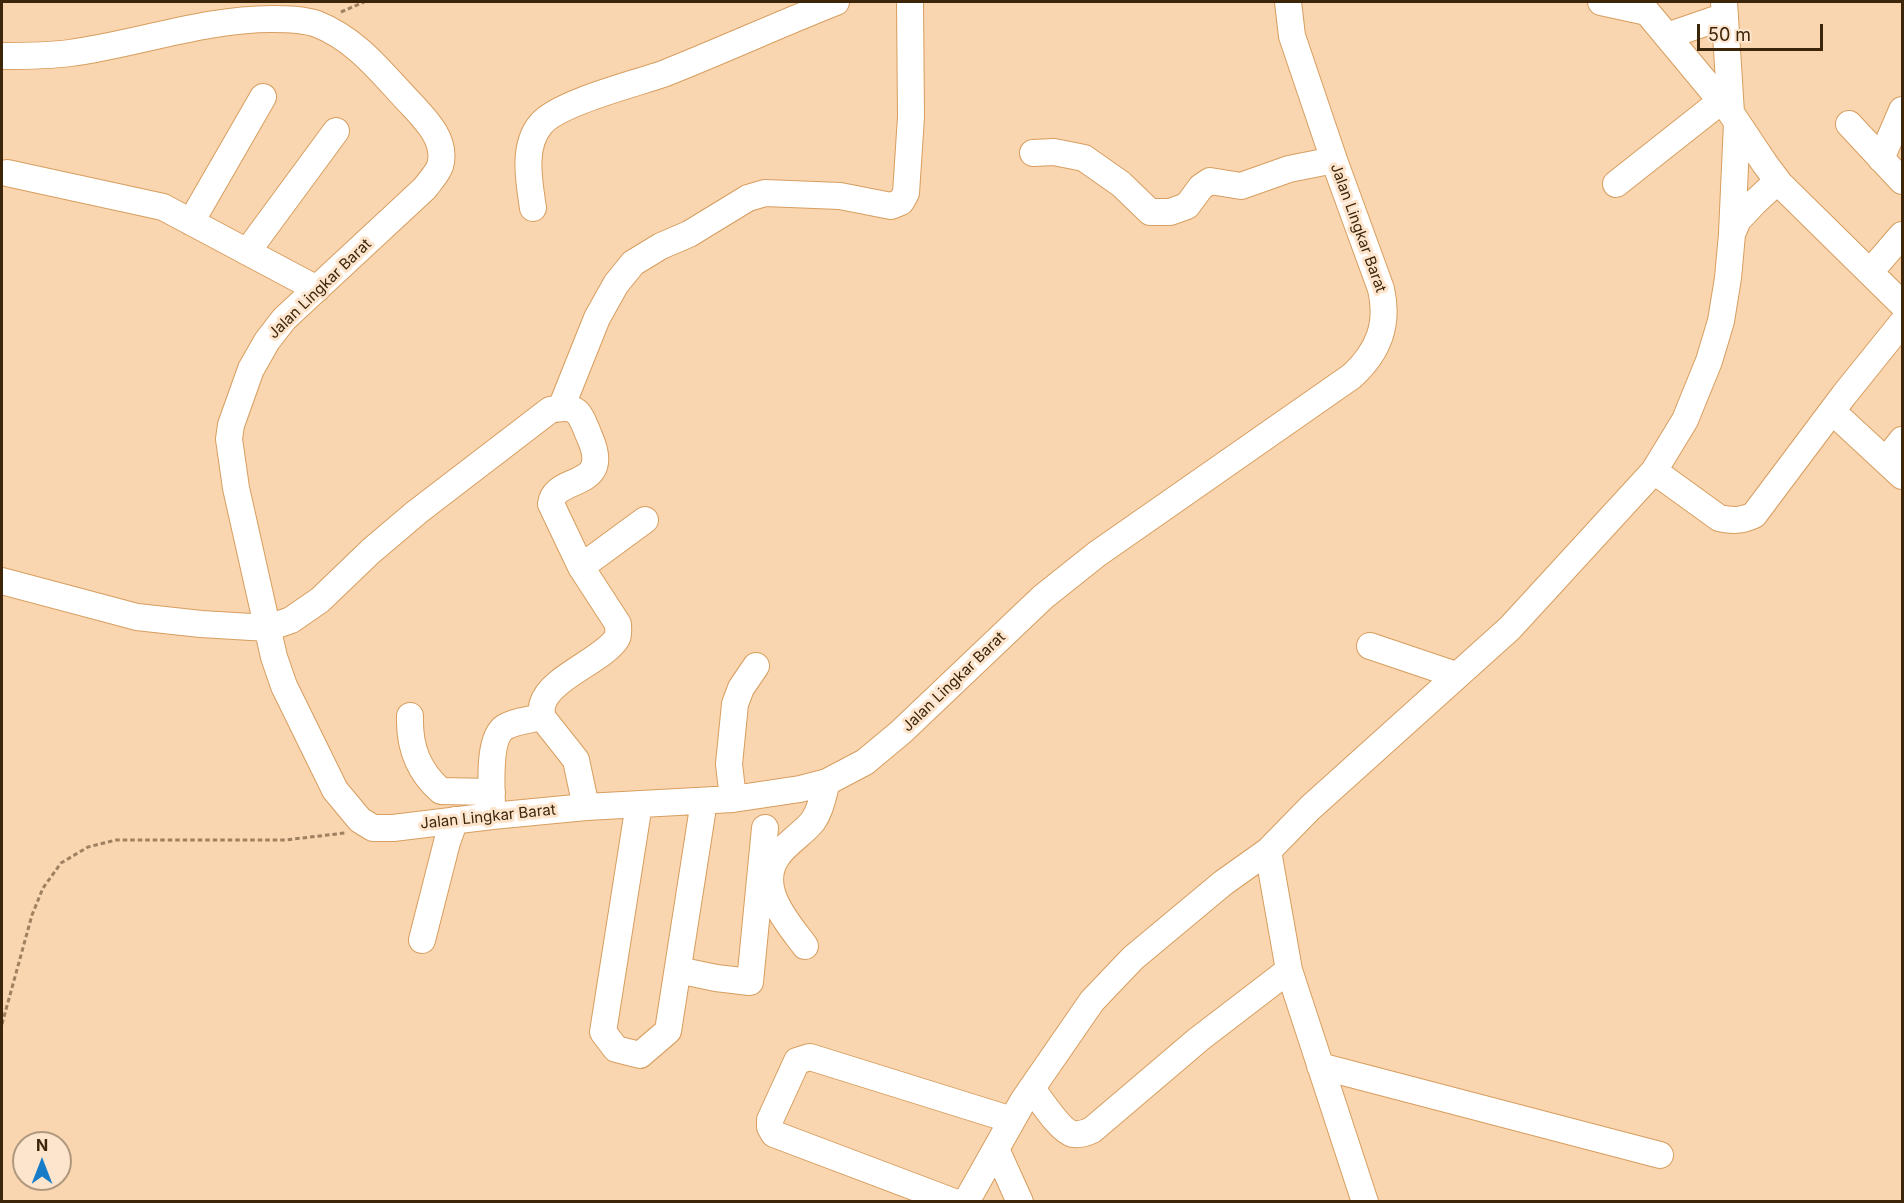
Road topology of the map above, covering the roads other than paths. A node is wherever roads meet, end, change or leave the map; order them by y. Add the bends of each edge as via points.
1 (836, 2) edge
2 (910, 2) edge
3 (1288, 2) edge
4 (1601, 2) edge
5 (1647, 7) edge
6 (1725, 9) edge
7 (1667, 36) junction
8 (2, 56) edge
9 (263, 98) dead end
10 (1902, 110) edge
11 (1730, 113) junction
12 (1849, 124) dead end
13 (336, 130) dead end
14 (1033, 153) dead end
15 (1881, 159) junction
16 (1334, 160) junction
17 (7, 173) dead end
18 (1902, 182) edge
19 (1616, 184) dead end
20 (1780, 184) junction
21 (533, 208) dead end
22 (191, 222) junction
23 (1732, 234) junction
24 (1902, 235) edge
25 (247, 252) junction
26 (1870, 272) junction
27 (317, 289) junction
28 (1902, 304) edge
29 (1902, 323) edge
30 (561, 408) junction
31 (1833, 412) junction
32 (1902, 440) edge
33 (1894, 468) edge
34 (1654, 471) junction
35 (645, 520) dead end
36 (581, 567) junction
37 (2, 581) edge
38 (268, 628) junction
39 (1370, 646) dead end
40 (756, 666) dead end
41 (1456, 675) junction
42 (410, 716) dead end
43 (542, 717) junction
44 (827, 782) junction
45 (743, 798) junction
46 (704, 801) junction
47 (492, 804) junction
48 (639, 804) junction
49 (586, 807) junction
50 (455, 820) junction
51 (765, 828) junction
52 (1268, 851) junction
53 (778, 855) junction
54 (422, 940) dead end
55 (805, 946) dead end
56 (678, 970) junction
57 (1289, 970) junction
58 (1320, 1066) junction
59 (1032, 1089) junction
60 (1012, 1120) junction
61 (996, 1149) junction
62 (1660, 1155) dead end
63 (954, 1202) edge
64 (966, 1202) edge
65 (1020, 1202) edge
66 (1365, 1202) edge

1 - 21 street via 663,73 573,103 541,122 528,153
2 - 30 street via 911,117 906,193 901,202 891,206 840,196 765,193 748,198 689,234 661,246 633,263 616,284 597,318
3 - 16 street, Jalan Lingkar Barat via 1292,36
4 - 5 street
5 - 7 street
6 - 7 street
6 - 11 street
7 - 11 street
8 - 27 street, Jalan Lingkar Barat via 68,54 248,19 290,19 316,24 356,47 425,118 438,139 440,165 425,188
9 - 22 street
10 - 15 street
11 - 19 street
11 - 20 street
11 - 23 street
12 - 15 street
13 - 25 street
14 - 16 street via 1054,152 1084,158 1121,184 1150,212 1160,213 1187,206 1210,181 1241,186
15 - 18 street
16 - 44 street, Jalan Lingkar Barat via 1385,306 1384,323 1363,365 1096,554 1043,597 901,732 865,762
17 - 22 street via 163,207
20 - 23 street via 1754,203 1738,220
20 - 26 street
22 - 25 street
23 - 34 street via 1722,310 1709,361 1685,420
24 - 26 street
25 - 27 street
26 - 28 street
27 - 38 street, Jalan Lingkar Barat via 267,341 251,369 231,425 229,439 236,488
29 - 31 street
30 - 36 street via 579,413 596,451 593,470 552,498 554,512
30 - 38 street via 550,410 417,512 320,600 291,620
31 - 33 street
31 - 34 street via 1754,515 1742,520 1719,518
32 - 33 street
34 - 41 street via 1510,628
35 - 36 street
36 - 43 street via 618,624 617,638 549,691
37 - 38 street via 137,617
38 - 50 street, Jalan Lingkar Barat via 284,686 326,773 360,820 373,828
39 - 41 street
40 - 45 street via 735,704 729,764
41 - 52 street
42 - 47 street via 412,745 429,781 441,791
43 - 47 street via 504,728 495,739
43 - 49 street via 576,760
44 - 45 street, Jalan Lingkar Barat
44 - 53 street via 813,820
45 - 46 street, Jalan Lingkar Barat
45 - 51 street
46 - 48 street, Jalan Lingkar Barat
46 - 56 street
47 - 49 street, Jalan Lingkar Barat
47 - 50 street, Jalan Lingkar Barat
48 - 49 street, Jalan Lingkar Barat
48 - 56 street via 603,1032 616,1049 640,1055 668,1031
50 - 54 street
51 - 53 street
51 - 56 street via 750,982
52 - 57 street
52 - 59 street via 1133,958 1092,1001
53 - 55 street via 769,877 771,889 782,915
57 - 58 street
57 - 59 street via 1199,1039 1092,1130 1071,1134
58 - 62 street
58 - 66 street
59 - 60 street
60 - 61 street
60 - 63 street via 810,1057 797,1061 770,1120 774,1134
61 - 64 street
61 - 65 street

